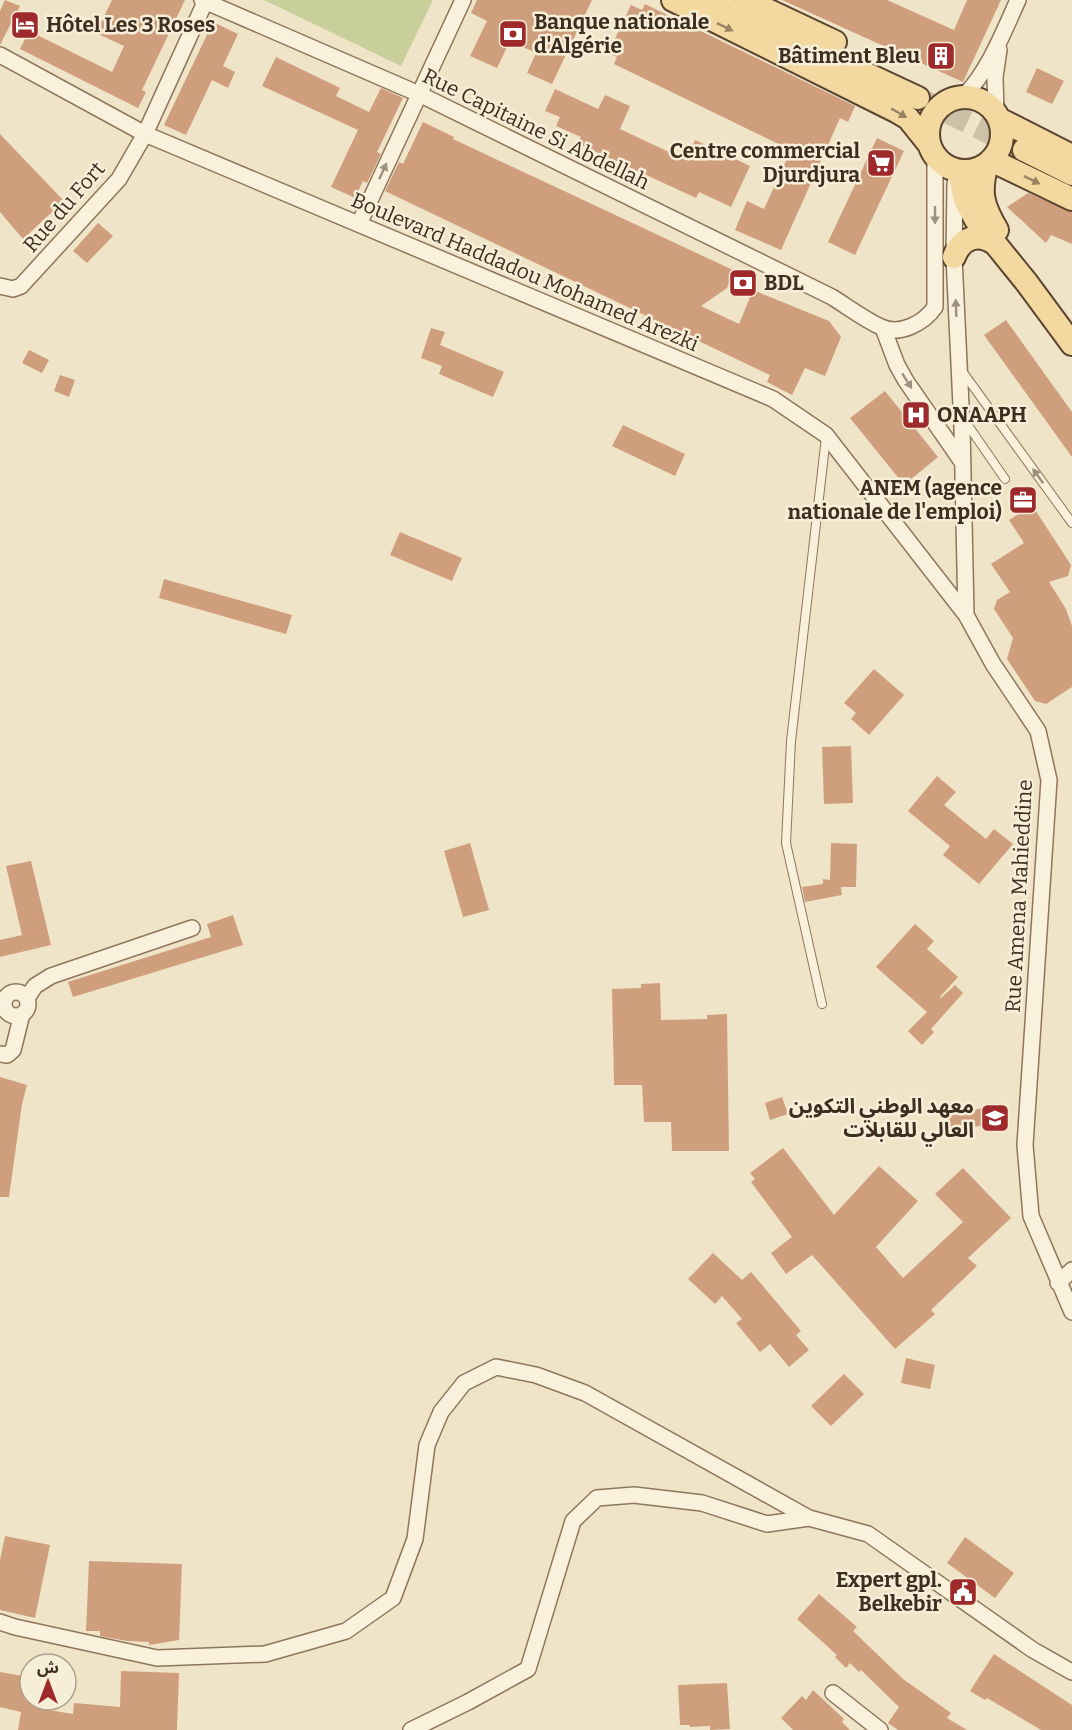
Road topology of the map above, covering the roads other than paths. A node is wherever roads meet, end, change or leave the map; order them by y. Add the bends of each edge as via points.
1 (204, 0) edge
2 (463, 0) edge
3 (672, 0) edge
4 (708, 0) edge
5 (746, 0) edge
6 (1018, 0) edge
7 (1002, 35) junction
8 (0, 55) edge
9 (419, 94) junction
10 (958, 97) junction
11 (918, 98) tunnel mouth
12 (998, 116) junction
13 (145, 134) junction
14 (931, 150) junction
15 (1024, 150) tunnel mouth
16 (1072, 156) edge
17 (989, 162) junction
18 (957, 171) junction
19 (1072, 174) edge
20 (1072, 199) edge
21 (359, 224) junction
22 (994, 243) junction
23 (954, 257) junction
24 (1027, 283) junction
25 (0, 286) edge
26 (913, 326) junction
27 (883, 328) junction
28 (1072, 344) edge
29 (896, 361) junction
30 (958, 366) junction
31 (961, 415) junction
32 (826, 435) junction
33 (963, 462) junction
34 (1005, 479) dead end
35 (1072, 523) edge
36 (966, 615) junction
37 (192, 928) dead end
38 (14, 994) edge
39 (822, 1004) dead end
40 (12, 1013) edge
41 (0, 1054) edge
42 (1072, 1270) edge
43 (1058, 1283) junction
44 (1072, 1312) edge
45 (809, 1518) junction
46 (0, 1622) edge
47 (1072, 1672) edge
48 (833, 1693) dead end
49 (411, 1730) edge
50 (880, 1730) edge

1 - 9 street, Rue Capitaine Si Abdellah
1 - 13 street, Rue du Fort
2 - 9 street
3 -> 14 main road via 898,112 908,118
4 - 11 main road
5 - 10 main road
6 - 7 street
7 - 10 street via 980,75
7 - 12 street via 995,77
8 - 13 street, Boulevard Haddadou Mohamed Arezki
21 -> 9 street
9 - 27 street, Rue Capitaine Si Abdellah via 832,297
10 - 12 main road via 982,101
10 - 14 main road via 937,108 932,116 927,134
12 - 16 main road
12 - 17 main road via 1001,145
13 - 21 street, Boulevard Haddadou Mohamed Arezki
13 - 25 street, Rue du Fort via 119,179 33,275 13,289
14 - 18 main road via 940,162
14 -> 26 street via 935,307
15 - 19 main road
17 - 18 main road via 974,170
17 -> 20 main road
17 - 24 main road via 982,184 984,203
18 - 22 main road via 965,200
18 - 23 street, Rue Amena Mahieddine
21 - 32 street, Boulevard Haddadou Mohamed Arezki via 773,399
22 - 23 main road via 981,237 967,239
22 - 24 main road
30 -> 23 street, Rue Amena Mahieddine
24 - 28 main road
26 - 27 street
26 - 29 street via 897,340
27 - 29 street
29 -> 33 street
30 - 31 street, Rue Amena Mahieddine
35 -> 30 lane
31 - 33 street, Rue Amena Mahieddine
31 - 34 lane
32 - 36 street, Boulevard Haddadou Mohamed Arezki
32 - 39 lane via 791,741 786,843
33 - 36 street, Rue Amena Mahieddine
36 - 43 street, Rue Amena Mahieddine via 1038,731 1049,780 1025,1145 1032,1216
37 - 38 street via 42,979
38 - 40 street via 4,1003
38 - 40 street via 27,1009
40 - 41 street via 13,1050 7,1055
42 - 43 street
43 - 44 street, Rue Amena Mahieddine
45 - 46 street via 585,1394 536,1375 496,1367 464,1383 441,1412 427,1445 415,1539 393,1598 346,1631 265,1654 157,1658
45 - 47 street via 868,1534 1033,1650
45 - 49 street via 767,1524 702,1503 634,1495 597,1498 573,1521 528,1669
48 - 50 street

